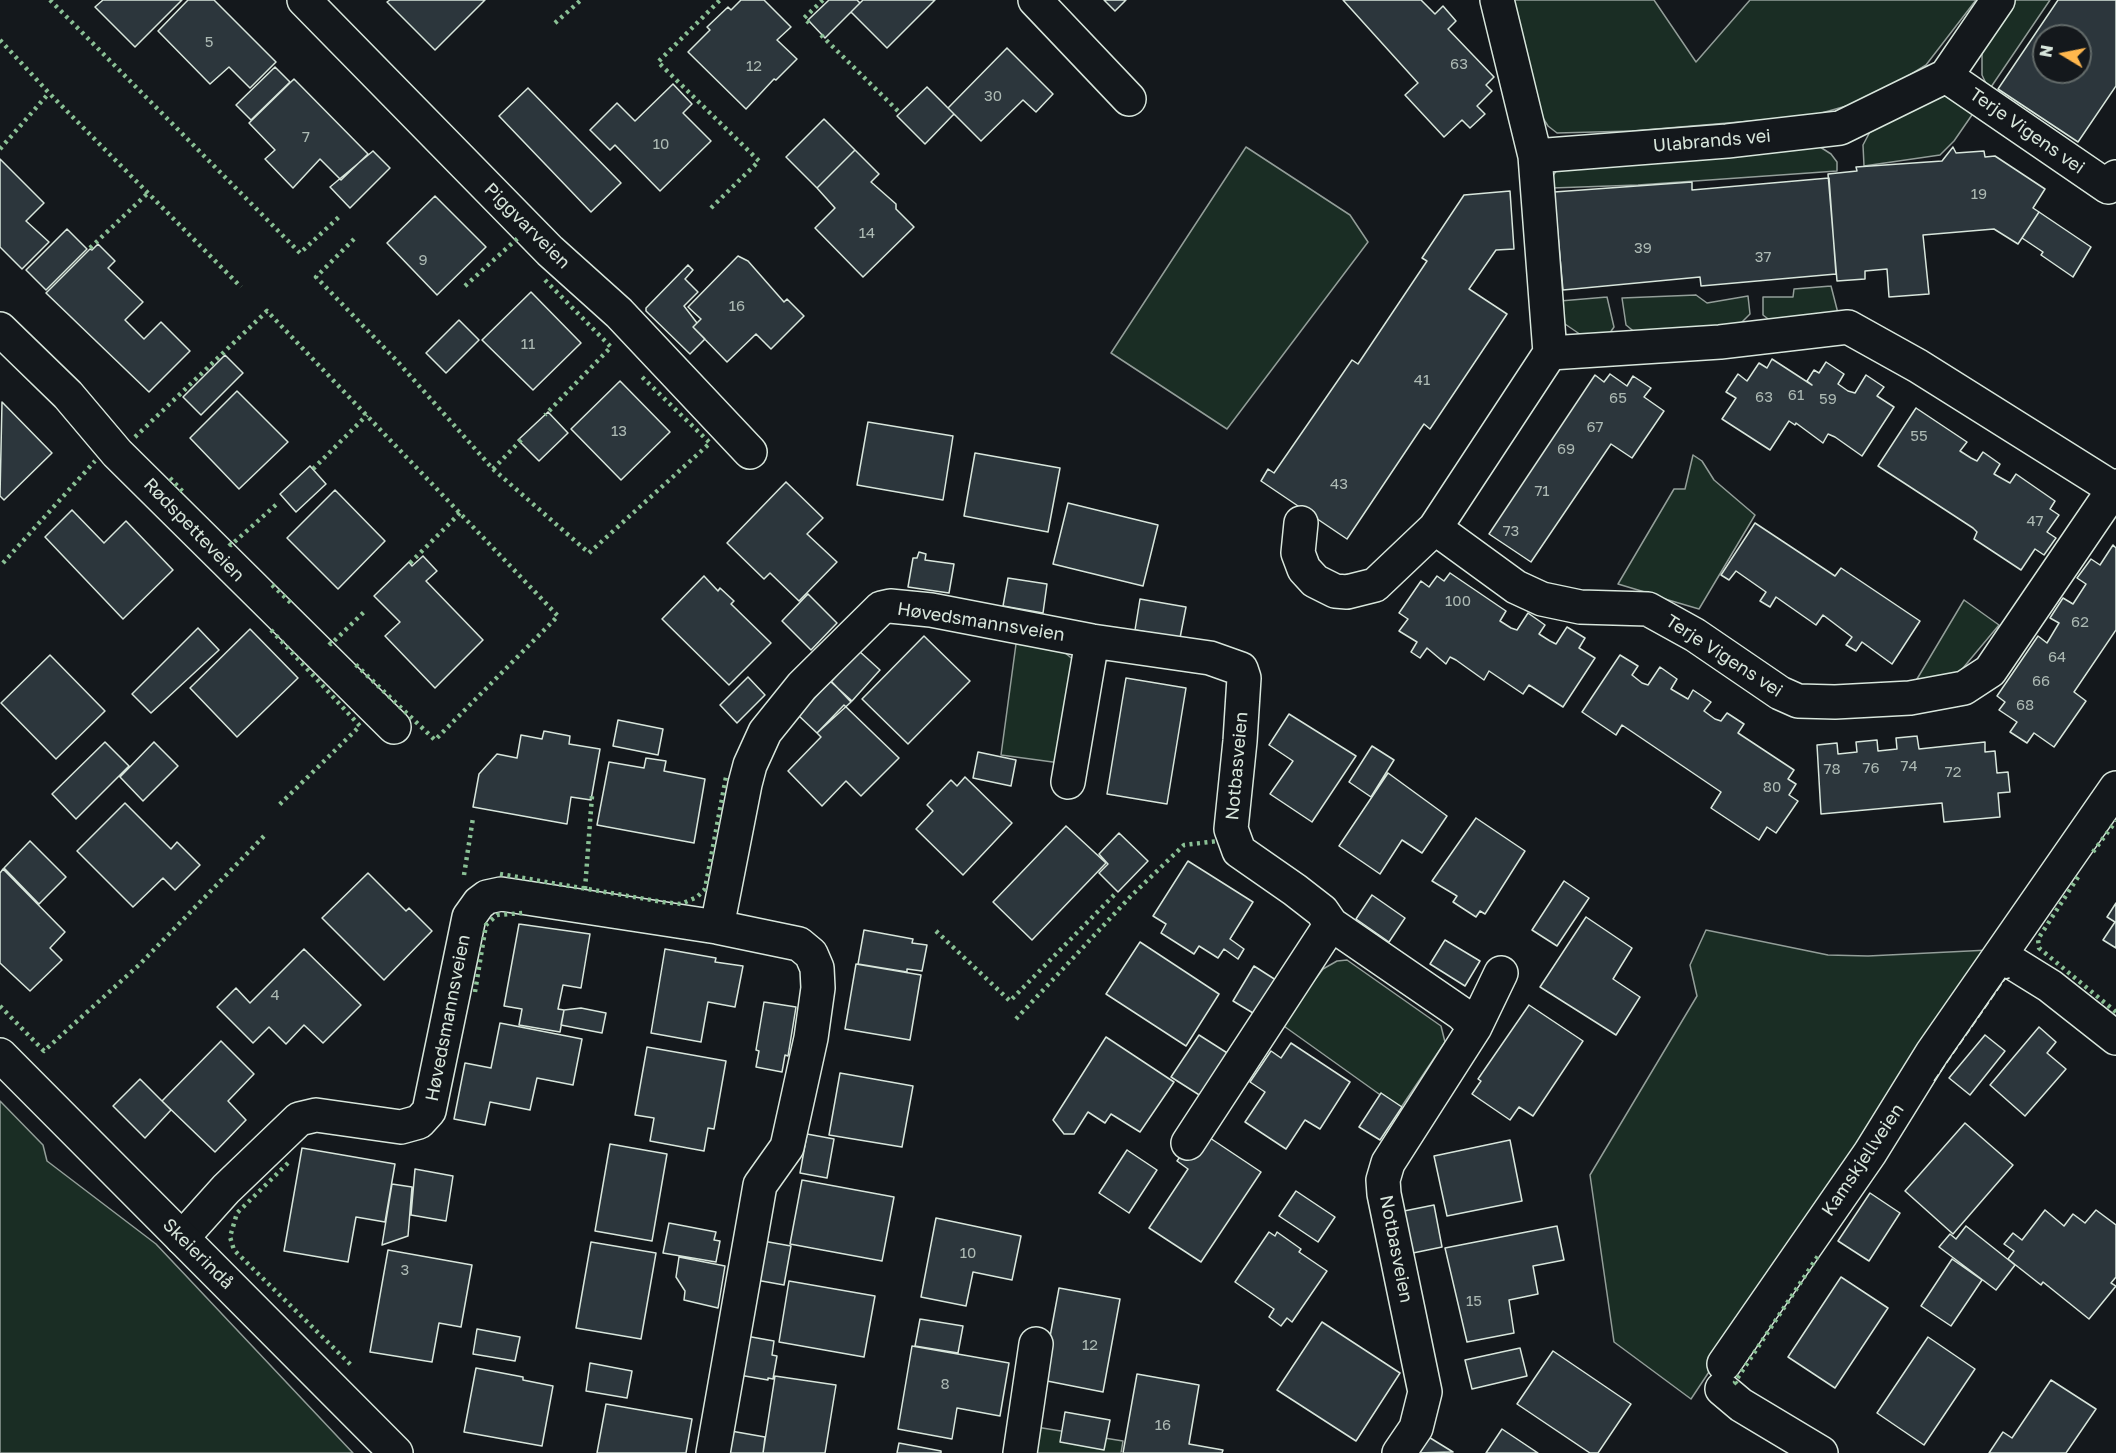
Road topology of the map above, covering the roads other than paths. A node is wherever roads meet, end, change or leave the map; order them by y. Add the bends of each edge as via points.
1 (304, 0) edge
2 (1035, 0) edge
3 (1497, 0) edge
4 (1998, 0) edge
5 (1946, 76) junction
6 (1129, 99) dead end
7 (1535, 156) junction
8 (2114, 185) edge
9 (0, 329) edge
10 (1550, 354) junction
11 (750, 452) dead end
12 (2115, 488) edge
13 (1301, 523) dead end
14 (1435, 528) junction
15 (1092, 641) junction
16 (1241, 669) joint
17 (394, 727) dead end
18 (1068, 782) dead end
19 (2116, 788) edge
20 (1331, 924) junction
21 (717, 927) junction
22 (2000, 955) junction
23 (1501, 973) dead end
24 (1474, 1027) junction
25 (2116, 1038) edge
26 (0, 1056) edge
27 (1188, 1143) dead end
28 (182, 1238) junction
29 (1036, 1344) dead end
30 (396, 1453) edge
31 (713, 1453) edge
32 (1020, 1453) edge
33 (1399, 1453) edge
34 (1821, 1453) edge

1 - 11 street, Piggvarveien via 550,251 619,313
2 - 6 street
3 - 7 street
4 - 5 street, Ulabrands vei
5 - 7 street, Ulabrands vei via 1840,128
5 - 8 street, Terje Vigens vei
7 - 10 street
9 - 17 street, Rødspetteveien via 68,395 117,453
10 - 12 street, Terje Vigens vei via 1720,342 1848,327
10 - 14 street
12 - 14 street, Terje Vigens vei via 1990,671 1964,688 1910,698 1798,701 1648,609 1580,607 1542,599 1516,587
13 - 14 street via 1298,553 1304,569 1315,581 1347,592 1375,585
15 - 16 street, Høvedsmannsveien via 1210,658
15 - 18 street
15 - 21 street, Høvedsmannsveien via 931,610 881,608 802,686 765,732 745,784
16 - 20 street, Notbasveien via 1244,678 1233,840 1244,856 1322,911
19 - 22 street, Kamskjellveien
20 - 24 street, Notbasveien via 1462,1014
20 - 27 street
21 - 28 street, Høvedsmannsveien via 501,894 487,897 468,917 429,1111 419,1122 402,1127 316,1115 299,1119
21 - 31 street, Høvedsmannsveien via 799,944 811,954 818,987 787,1147 760,1185
22 - 25 street via 2050,986
22 - 34 street, Kamskjellveien via 1932,1053 1723,1377 1741,1405
23 - 24 street, Notbasveien
24 - 33 street, Notbasveien via 1388,1163 1383,1180 1425,1392 1416,1428
26 - 28 street, Skeierindå
28 - 30 street, Skeierindå
29 - 32 street

